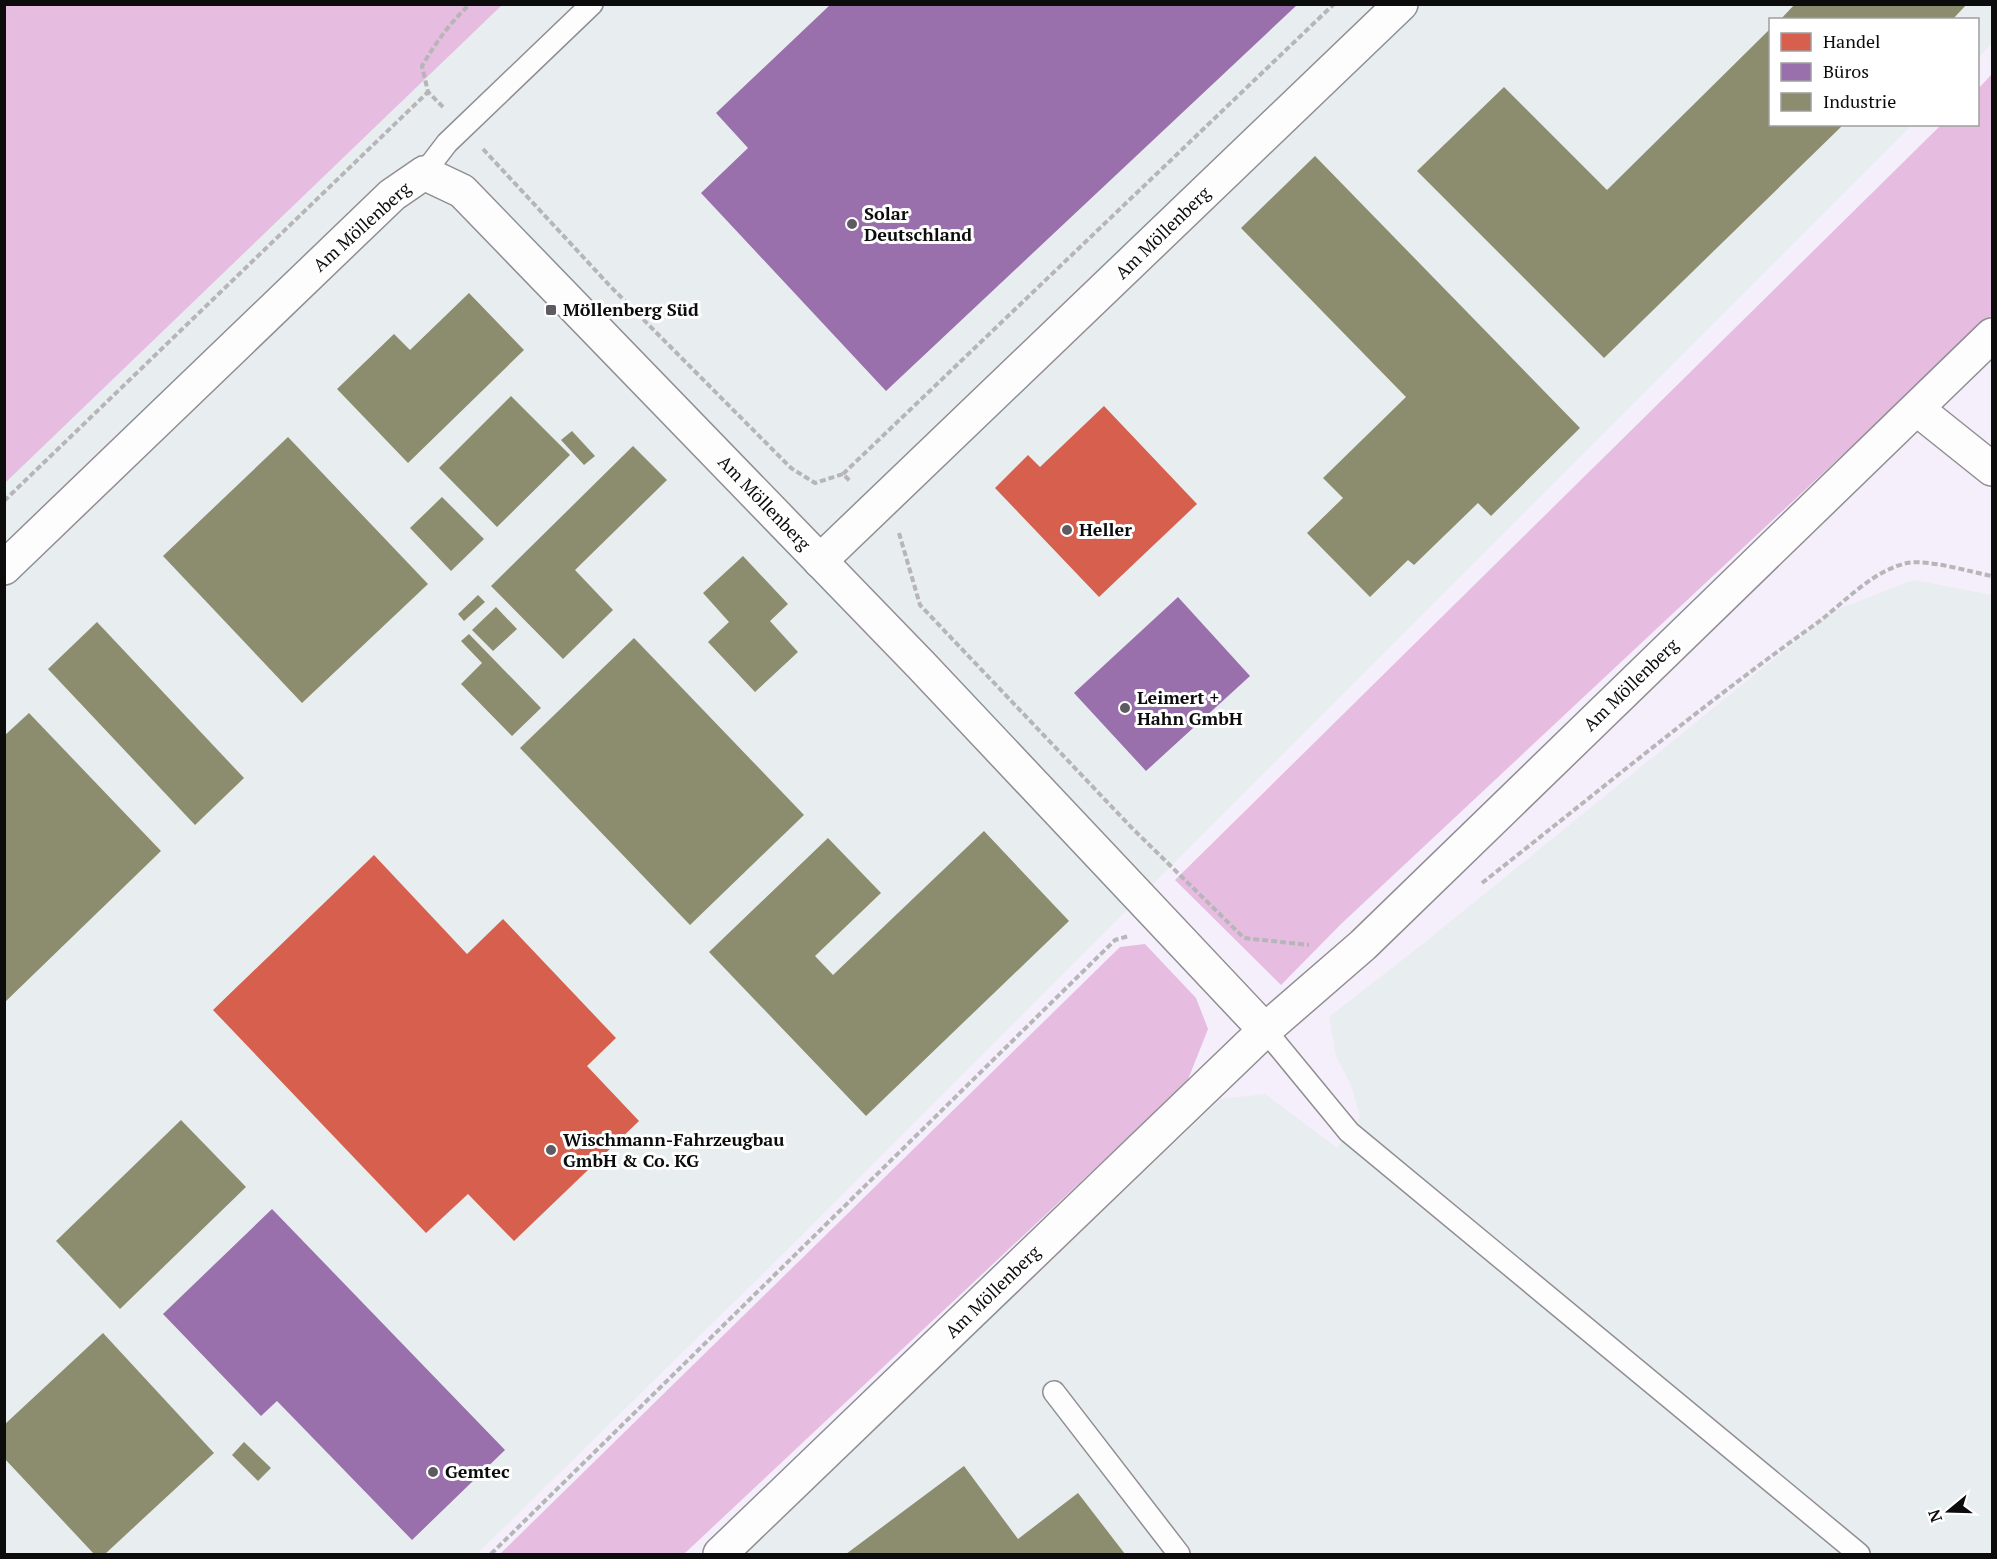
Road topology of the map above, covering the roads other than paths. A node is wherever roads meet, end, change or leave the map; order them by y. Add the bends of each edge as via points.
1 (592, 4) edge
2 (1401, 4) edge
3 (424, 173) junction
4 (1992, 335) edge
5 (1917, 409) junction
6 (1992, 469) edge
7 (820, 561) junction
8 (4, 568) edge
9 (1265, 1030) junction
10 (1054, 1392) dead end
11 (720, 1554) edge
12 (1179, 1554) edge
13 (1859, 1554) edge

1 - 3 lane via 447,143
2 - 7 street, Am Möllenberg
3 - 7 street, Am Möllenberg via 462,191
3 - 8 street, Am Möllenberg via 392,195
4 - 5 street, Am Möllenberg
5 - 6 street
5 - 9 street, Am Möllenberg via 1362,945
7 - 9 street, Am Möllenberg
9 - 11 street, Am Möllenberg
9 - 13 lane via 1349,1132
10 - 12 lane

